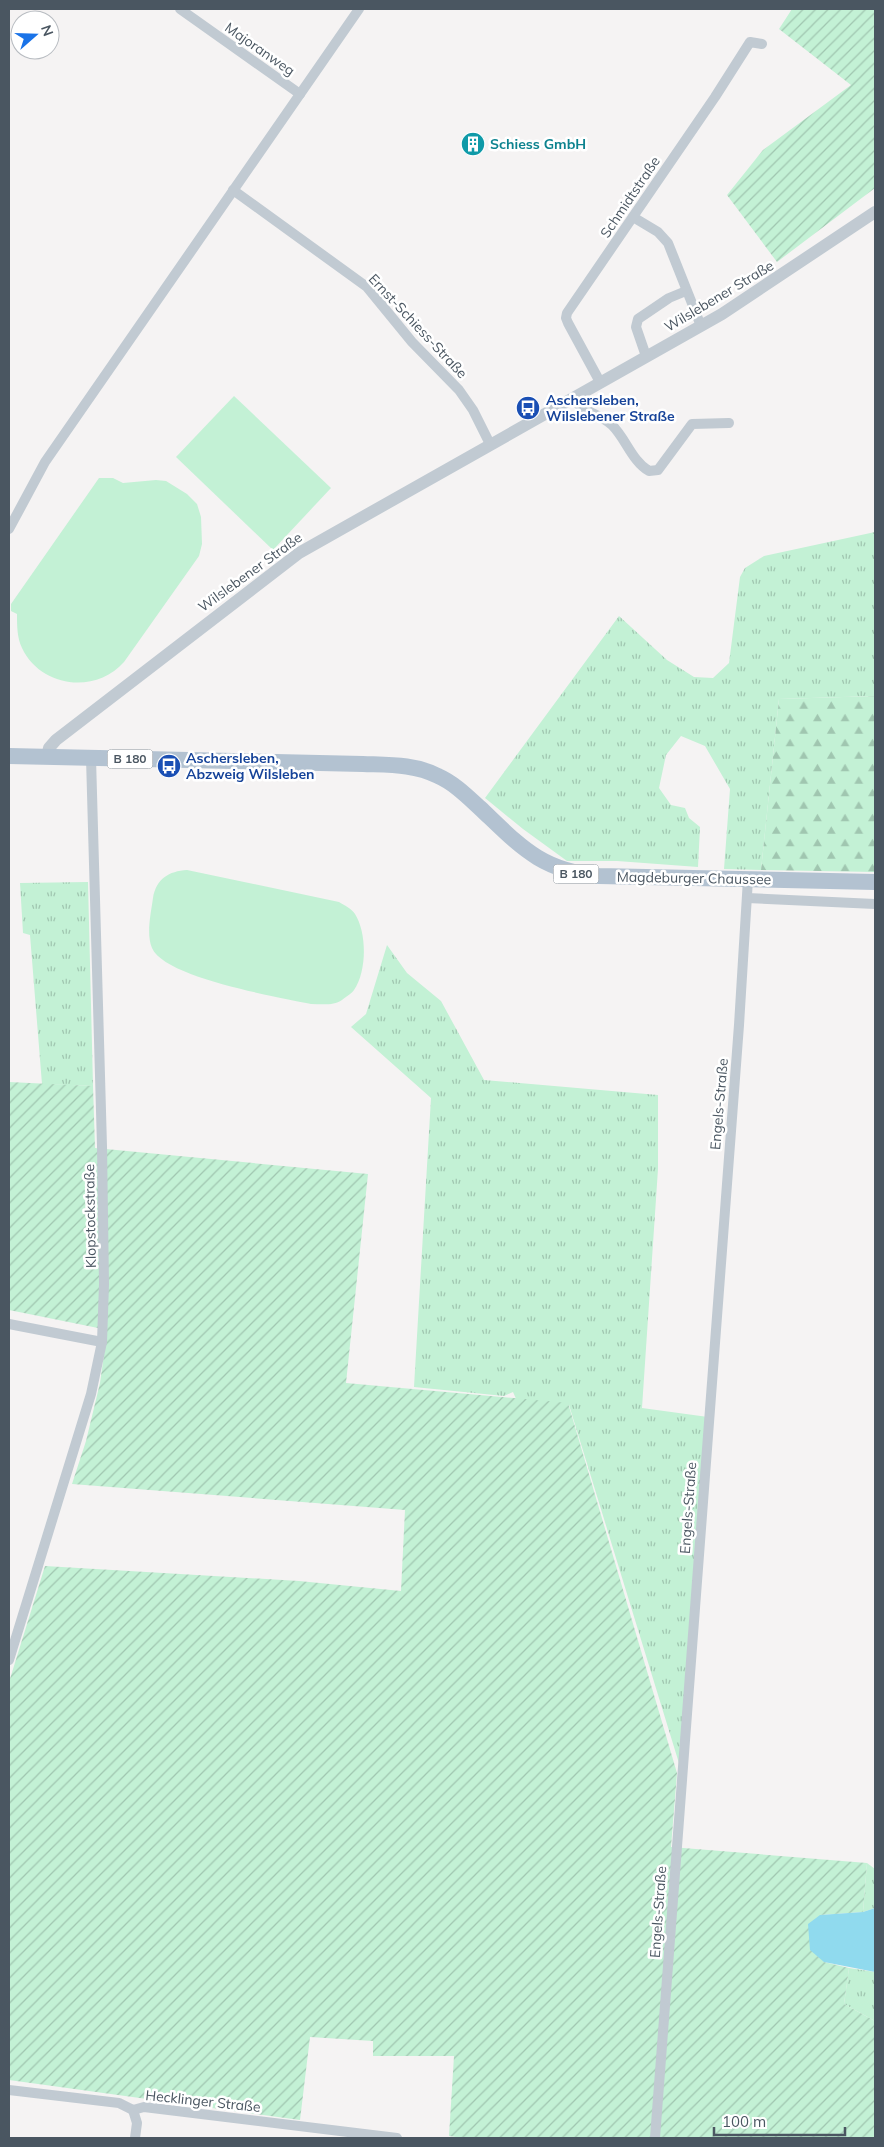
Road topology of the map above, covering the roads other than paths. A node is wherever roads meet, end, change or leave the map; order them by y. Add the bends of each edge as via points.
1 (180, 9) edge
2 (359, 9) edge
3 (762, 44) dead end
4 (300, 94) junction
5 (233, 190) junction
6 (875, 212) edge
7 (633, 217) junction
8 (686, 291) junction
9 (704, 323) junction
10 (646, 356) junction
11 (600, 382) junction
12 (573, 398) junction
13 (729, 422) dead end
14 (490, 444) junction
15 (9, 529) edge
16 (9, 756) edge
17 (47, 758) junction
18 (91, 758) junction
19 (748, 879) junction
20 (875, 882) edge
21 (747, 898) junction
22 (875, 904) edge
23 (9, 1324) edge
24 (102, 1342) junction
25 (10, 1656) edge
26 (9, 2090) edge
27 (133, 2110) junction
28 (135, 2138) edge
29 (396, 2138) edge
30 (655, 2138) edge

1 - 4 street, Majoranweg
2 - 4 street
3 - 7 street, Schmidtstraße via 750,42
4 - 5 street
5 - 14 street, Ernst-Schiess-Straße via 368,287 412,342 459,390
5 - 15 street via 45,462
6 - 9 street, Wilslebener Straße via 752,296
7 - 8 street via 668,242
7 - 11 street, Schmidtstraße via 567,313 566,318
8 - 9 street
8 - 10 street via 669,298 638,319 636,327
9 - 10 street, Wilslebener Straße
10 - 11 street, Wilslebener Straße
11 - 12 street, Wilslebener Straße
12 - 13 street via 582,408 611,424 637,461 650,471 658,470 692,424
12 - 14 street, Wilslebener Straße
14 - 17 street, Wilslebener Straße via 323,538 276,569 56,740 49,748
16 - 17 main road, Magdeburger Chaussee / B 180
17 - 18 main road, Magdeburger Chaussee / B 180
18 - 19 main road, Magdeburger Chaussee / B 180 via 411,767 447,780 522,847 543,862 566,872 599,876
18 - 24 street, Klopstockstraße via 102,1146
19 - 20 main road, Magdeburger Chaussee / B 180
19 - 21 street, Engels-Straße
21 - 22 street
21 - 30 street, Engels-Straße
23 - 24 street
24 - 25 street, Klopstockstraße via 91,1394
26 - 27 street, Hecklinger Straße via 119,2103
27 - 28 street via 137,2123
27 - 29 street, Hecklinger Straße via 144,2107

